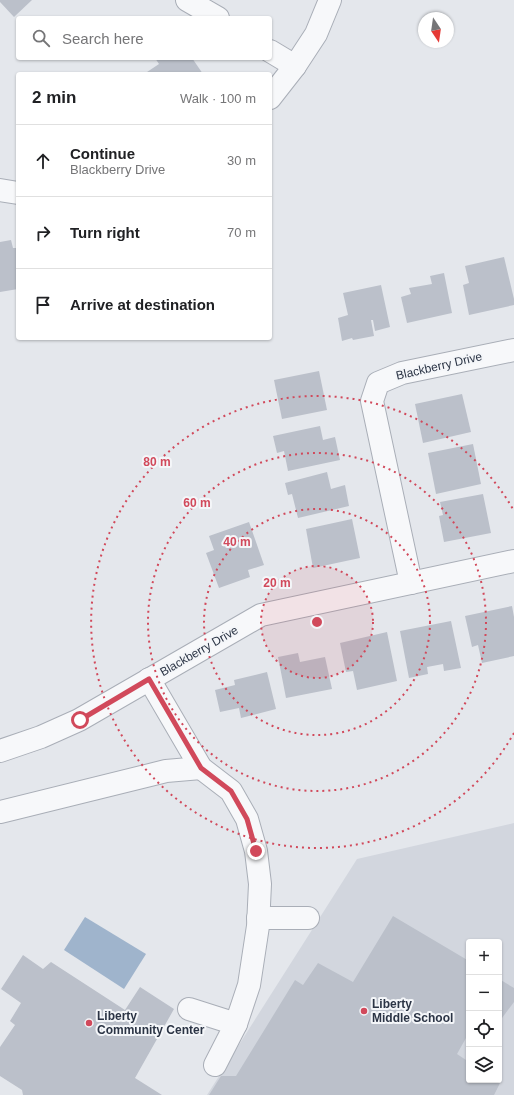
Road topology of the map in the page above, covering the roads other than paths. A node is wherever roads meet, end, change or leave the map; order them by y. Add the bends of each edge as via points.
1 (187, 0) edge
2 (330, 0) edge
3 (215, 16) edge
4 (272, 52) edge
5 (295, 66) junction
6 (272, 95) edge
7 (0, 190) edge
8 (16, 193) edge
9 (514, 350) edge
10 (514, 561) edge
11 (410, 584) junction
12 (149, 679) junction
13 (0, 751) edge
14 (201, 768) junction
15 (0, 812) edge
16 (258, 918) junction
17 (308, 918) dead end
18 (189, 1009) dead end
19 (236, 1024) junction
20 (215, 1065) dead end

1 - 3 street
2 - 5 street via 316,34
4 - 5 street
5 - 6 street
7 - 8 street
9 - 11 street, Blackberry Drive via 402,373 378,383 372,401
10 - 11 street, Blackberry Drive
11 - 12 street, Blackberry Drive via 261,616
12 - 13 street, Blackberry Drive via 80,720
12 - 14 street
14 - 15 street via 166,771
14 - 16 street via 231,791 247,819 256,851 260,884
16 - 17 street
16 - 19 street via 249,985
18 - 19 street
19 - 20 street

